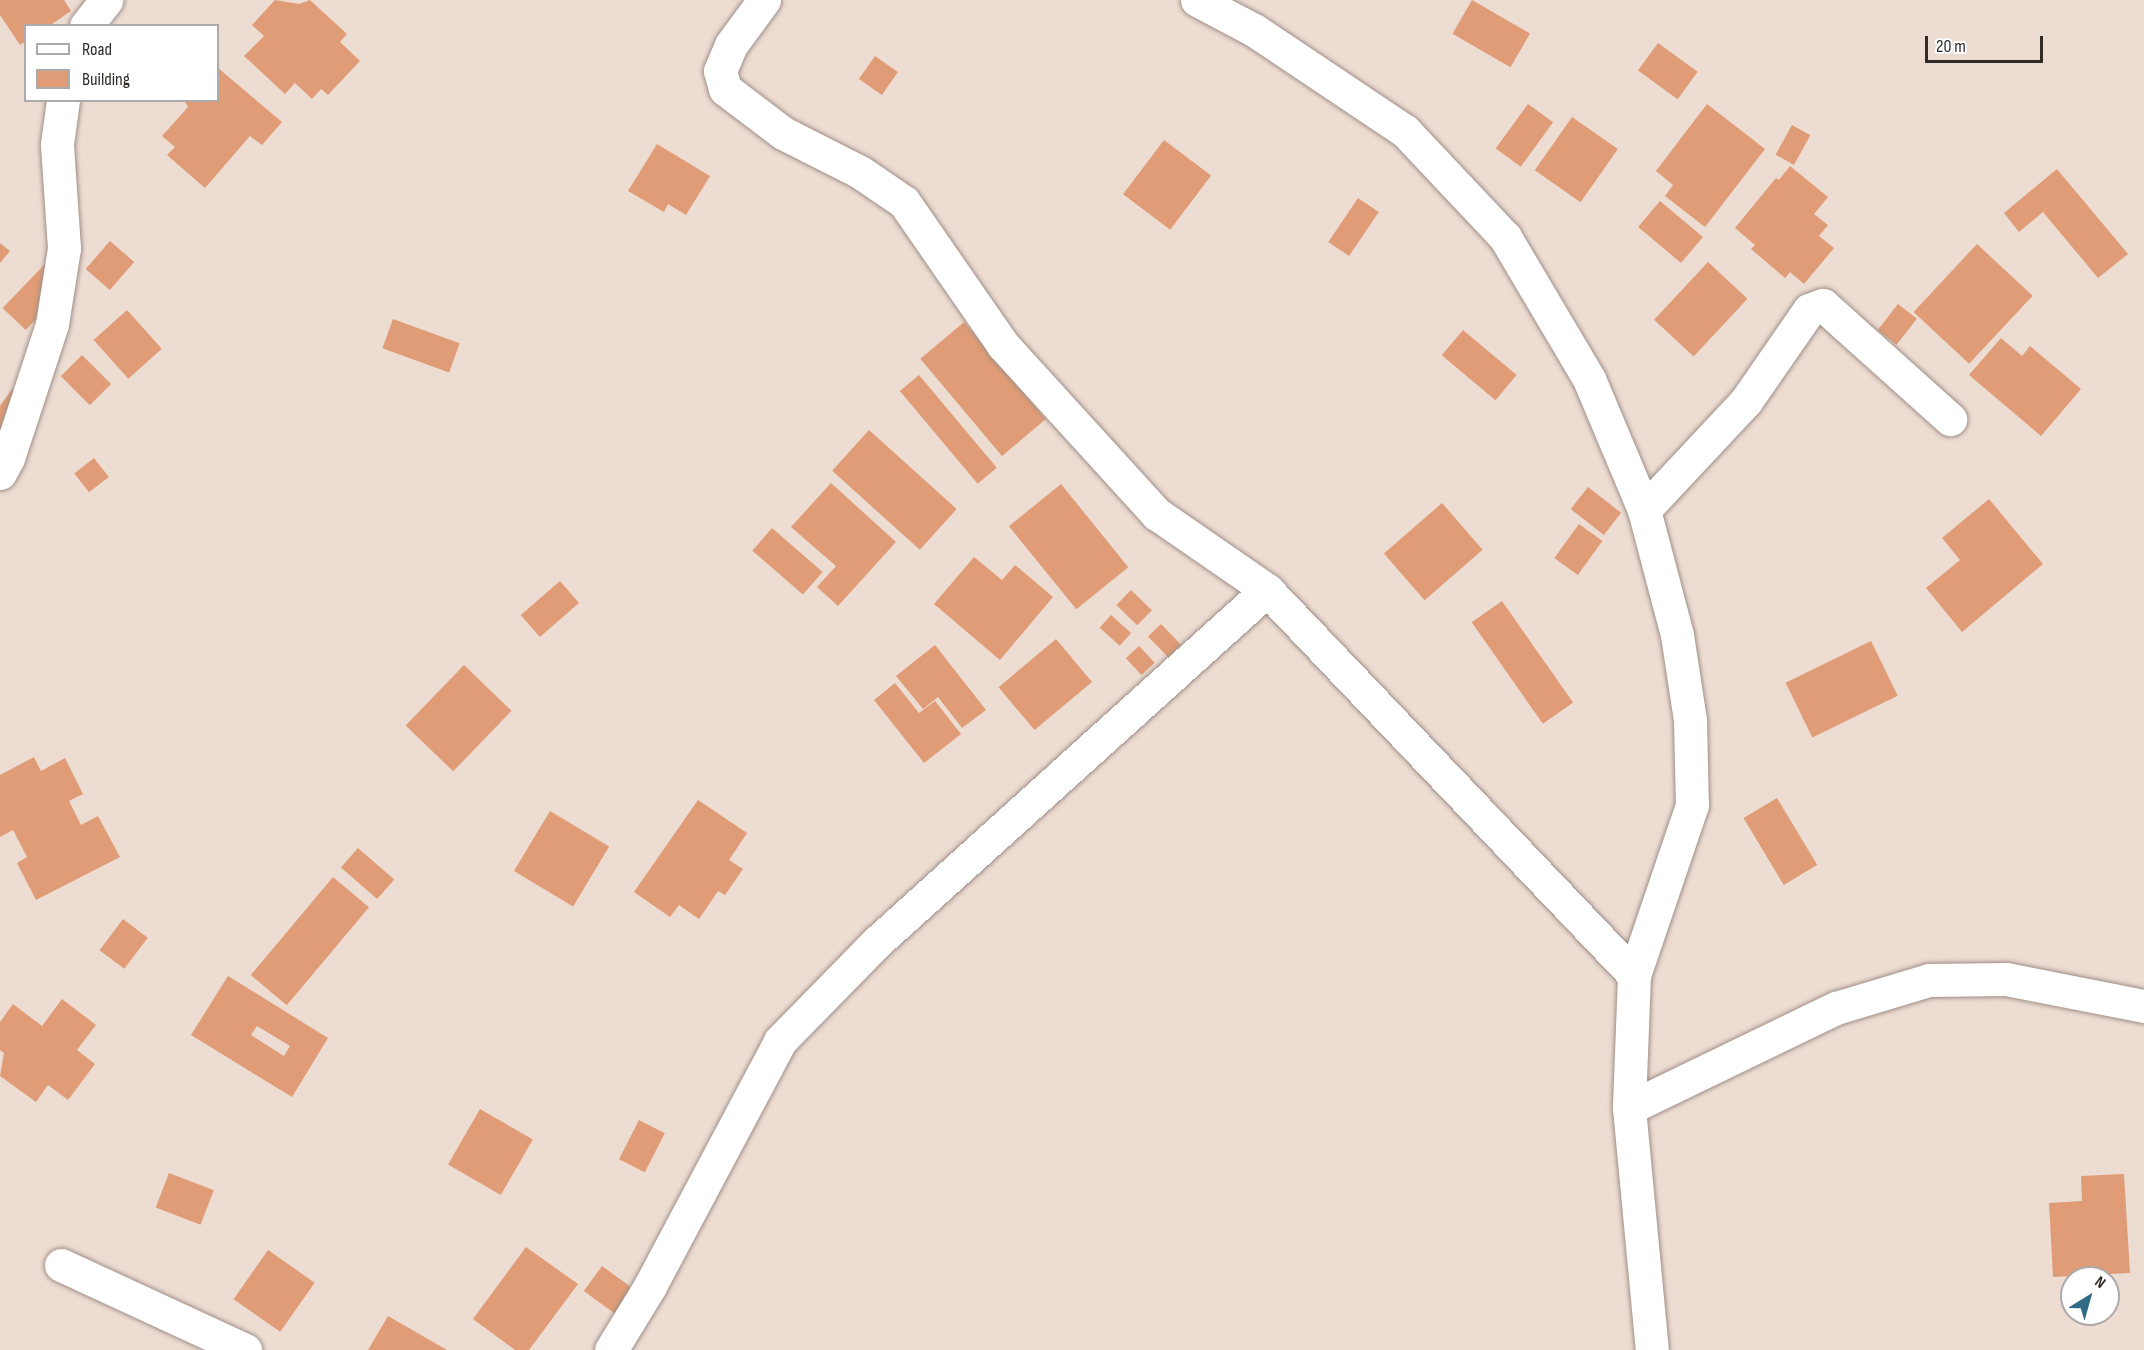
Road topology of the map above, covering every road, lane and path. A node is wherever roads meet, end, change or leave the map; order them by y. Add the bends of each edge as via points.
1 (106, 0) edge
2 (764, 0) edge
3 (1197, 0) edge
4 (88, 24) edge
5 (63, 102) edge
6 (1950, 419) dead end
7 (0, 472) edge
8 (1644, 510) junction
9 (1267, 590) junction
10 (1634, 975) junction
11 (2144, 1006) edge
12 (1629, 1108) junction
13 (61, 1265) dead end
14 (245, 1350) edge
15 (611, 1350) edge
16 (1652, 1350) edge

1 - 4 street
2 - 9 street via 731,45 720,71 725,89 783,133 860,172 904,202 1003,345 1156,514
3 - 8 street via 1254,30 1405,131 1505,237 1589,379
5 - 7 street via 57,144 64,248 52,324
6 - 8 street via 1823,305 1809,310 1746,401
8 - 10 street via 1677,634 1690,720 1692,805
9 - 10 street
9 - 15 street via 877,942 780,1041 650,1286
10 - 12 street
11 - 12 street via 2006,979 1929,980 1836,1008
12 - 16 street
13 - 14 street

